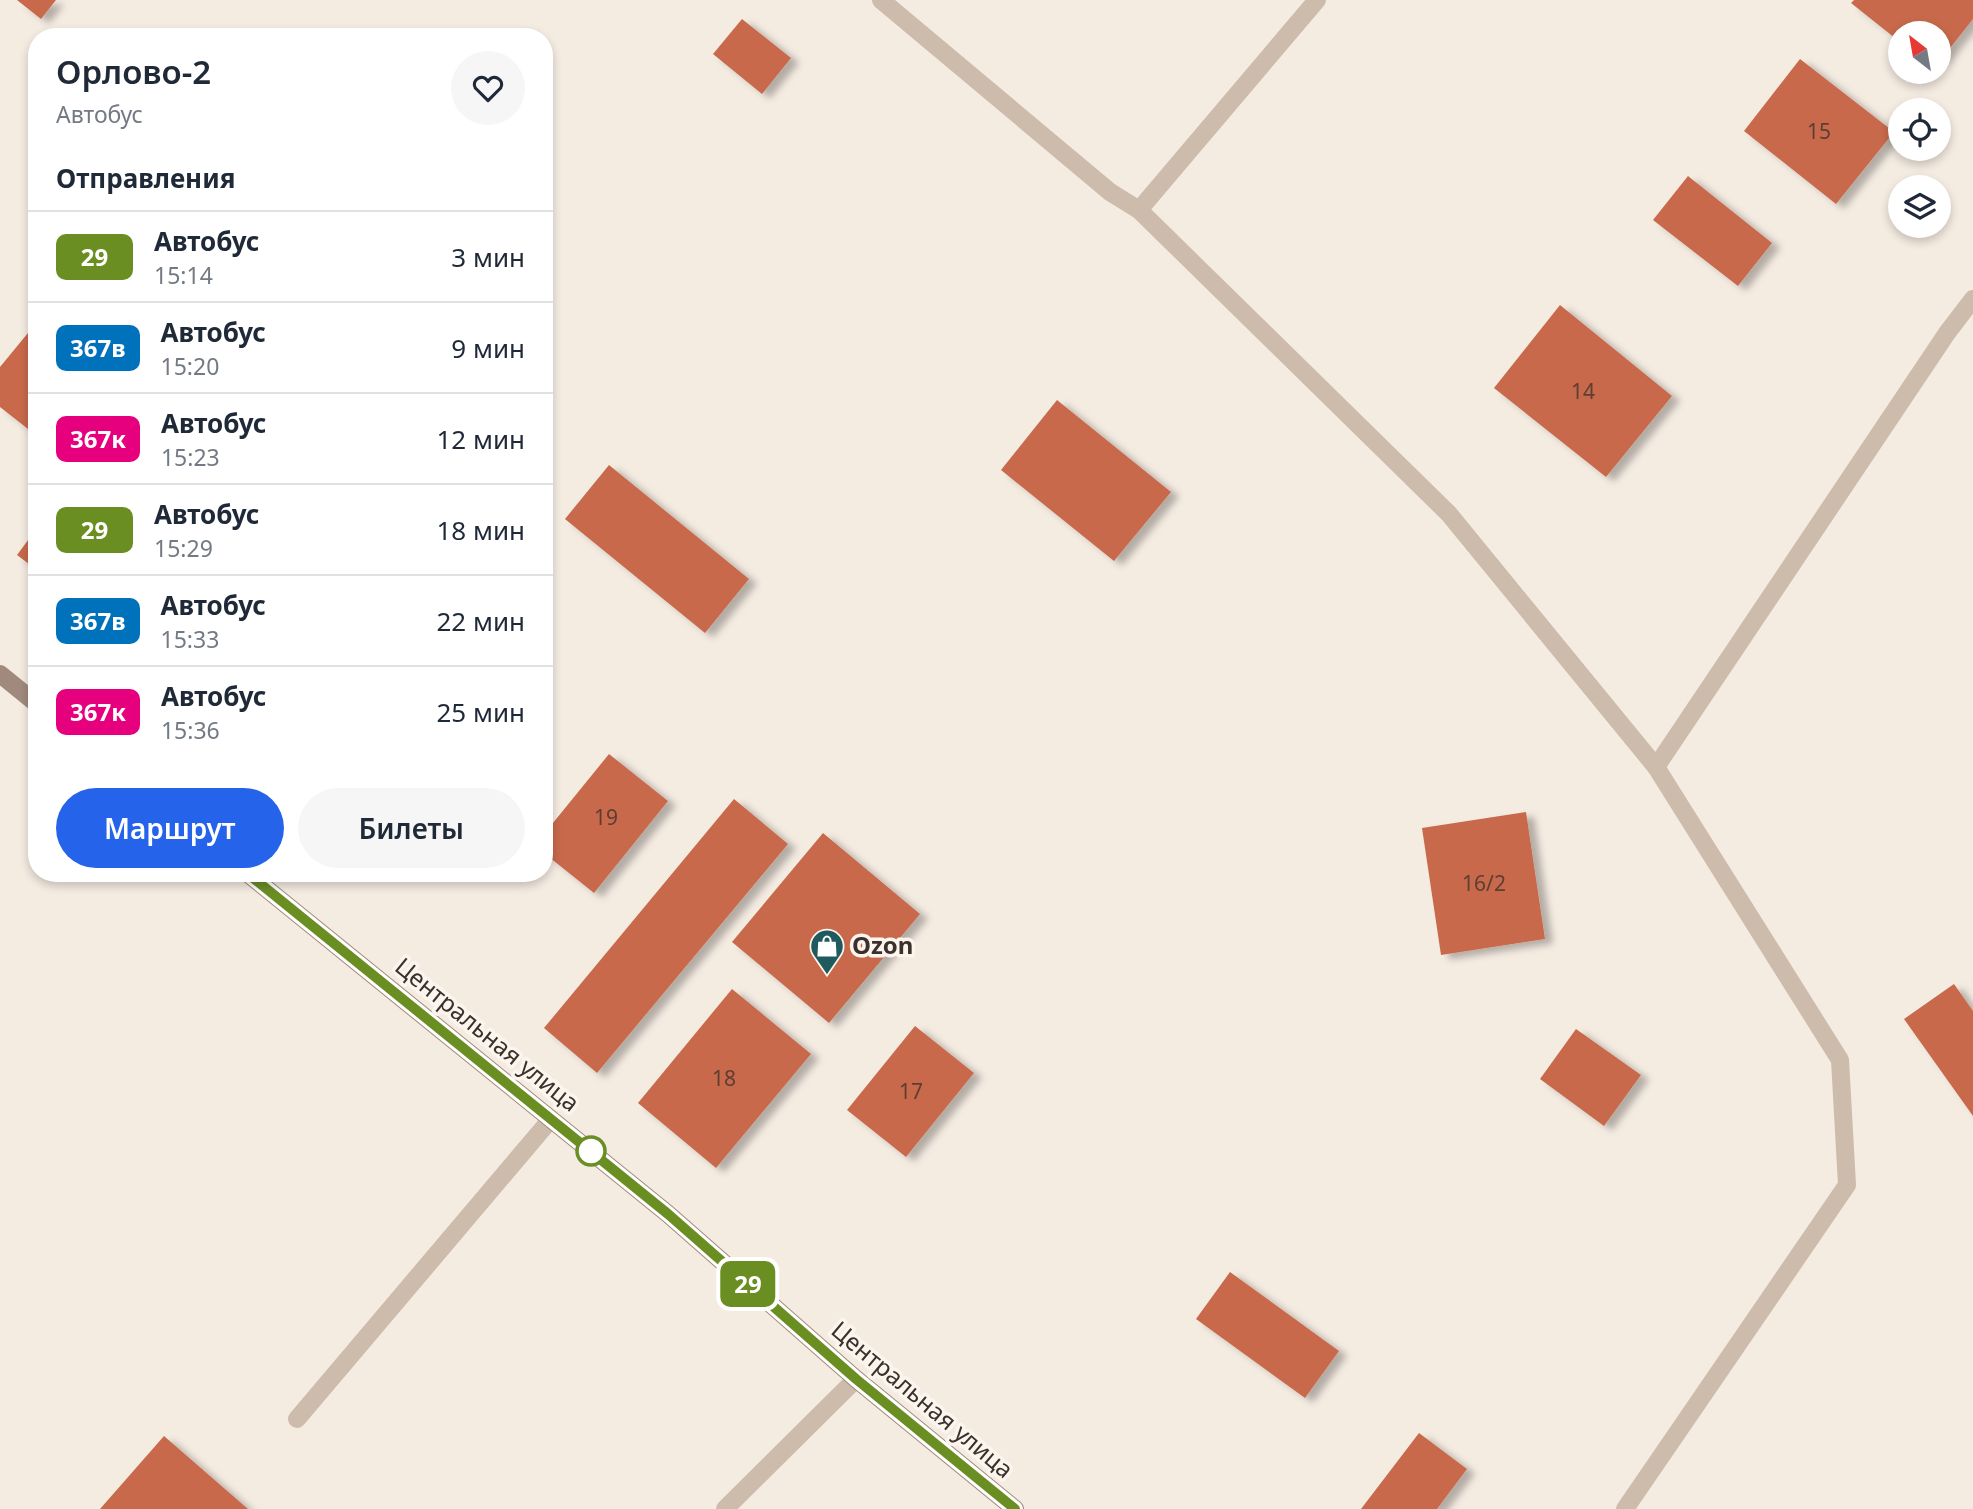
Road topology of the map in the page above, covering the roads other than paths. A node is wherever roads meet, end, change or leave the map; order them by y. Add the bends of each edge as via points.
1 (881, 0) edge
2 (1317, 0) edge
3 (1139, 210) junction
4 (1973, 299) edge
5 (0, 674) edge
6 (28, 697) edge
7 (1656, 767) junction
8 (258, 882) edge
9 (551, 1119) junction
10 (856, 1379) junction
11 (297, 1419) dead end
12 (725, 1509) edge
13 (1015, 1509) edge
14 (1625, 1509) edge

1 - 3 street via 1110,192
2 - 3 street
3 - 7 street via 1449,514
4 - 7 street
5 - 6 main road
7 - 14 street via 1840,1060 1847,1185
8 - 9 main road, Центральная улица
9 - 10 main road, Центральная улица
9 - 11 street
10 - 12 street
10 - 13 main road, Центральная улица

